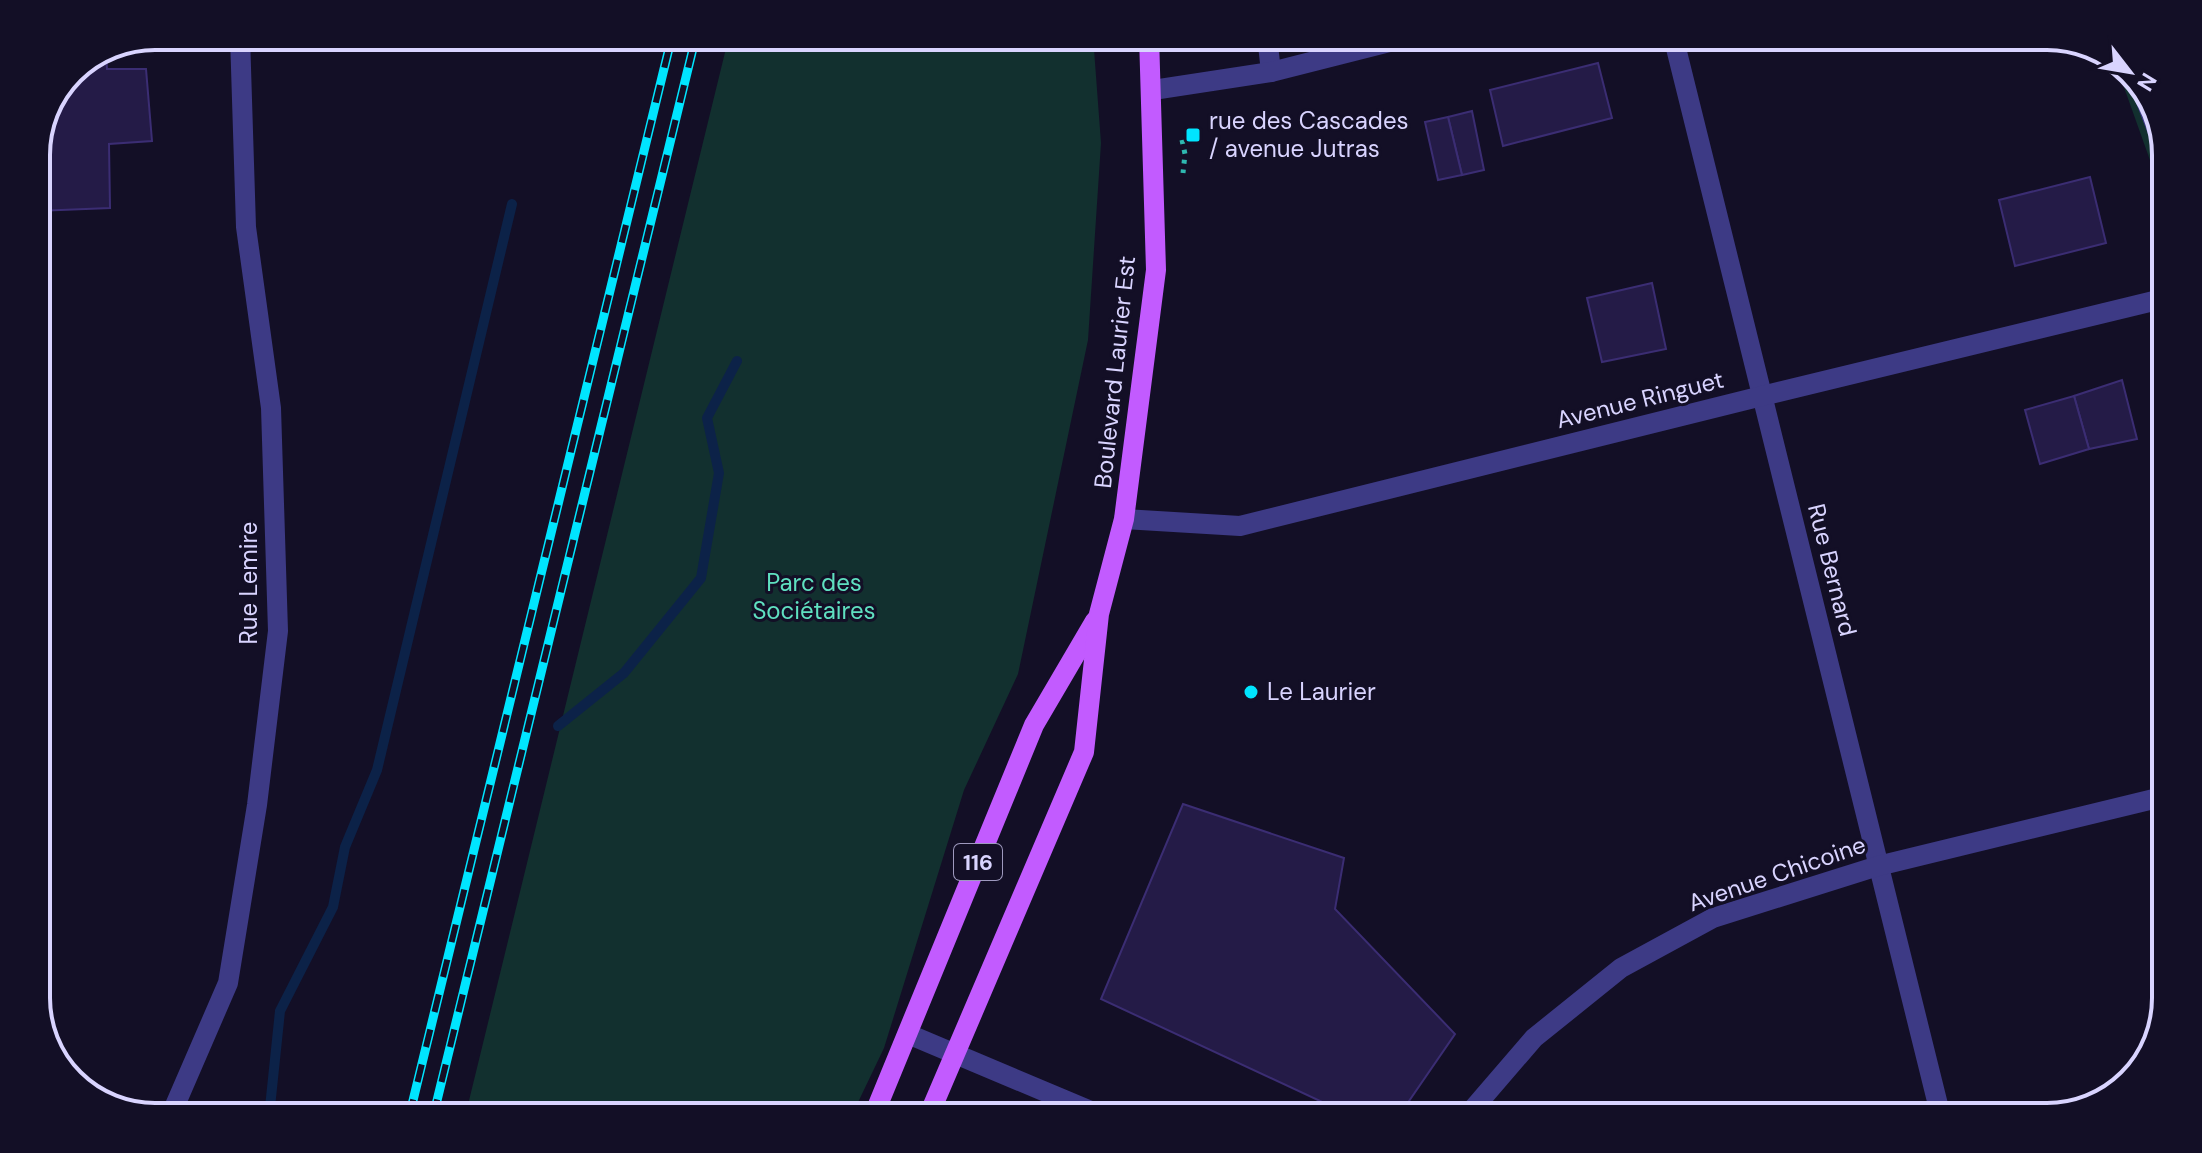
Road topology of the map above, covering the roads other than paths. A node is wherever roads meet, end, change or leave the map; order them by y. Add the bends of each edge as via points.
1 (240, 50) edge
2 (1150, 50) edge
3 (1269, 50) edge
4 (1358, 50) edge
5 (1676, 50) edge
6 (1271, 72) junction
7 (1153, 90) junction
8 (2152, 301) edge
9 (1762, 396) junction
10 (1124, 519) junction
11 (1099, 614) junction
12 (2152, 799) edge
13 (1878, 866) junction
14 (908, 1034) junction
15 (955, 1054) junction
16 (176, 1103) edge
17 (879, 1103) edge
18 (934, 1103) edge
19 (1072, 1103) edge
20 (1478, 1103) edge
21 (1937, 1103) edge

1 - 16 street, Rue Lemire via 246,227 271,408 278,631 228,983
2 - 7 main road, Boulevard Laurier Est / 116
3 - 6 street
4 - 6 street
5 - 9 street, Rue Bernard
6 - 7 street
7 - 10 main road, Boulevard Laurier Est / 116 via 1156,270
8 - 9 street, Avenue Ringuet
9 - 10 street, Avenue Ringuet via 1240,526
9 - 13 street, Rue Bernard
10 - 11 main road, Boulevard Laurier Est / 116
11 - 14 main road, Boulevard Laurier Est / 116 via 1034,725
11 - 15 main road, Boulevard Laurier Est / 116 via 1084,752
12 - 13 street, Avenue Chicoine
13 - 20 street, Avenue Chicoine via 1713,918 1621,968 1534,1038
13 - 21 street, Rue Bernard
14 - 15 street
14 - 17 main road, Boulevard Laurier Est / 116
15 - 18 main road, Boulevard Laurier Est / 116
15 - 19 street

